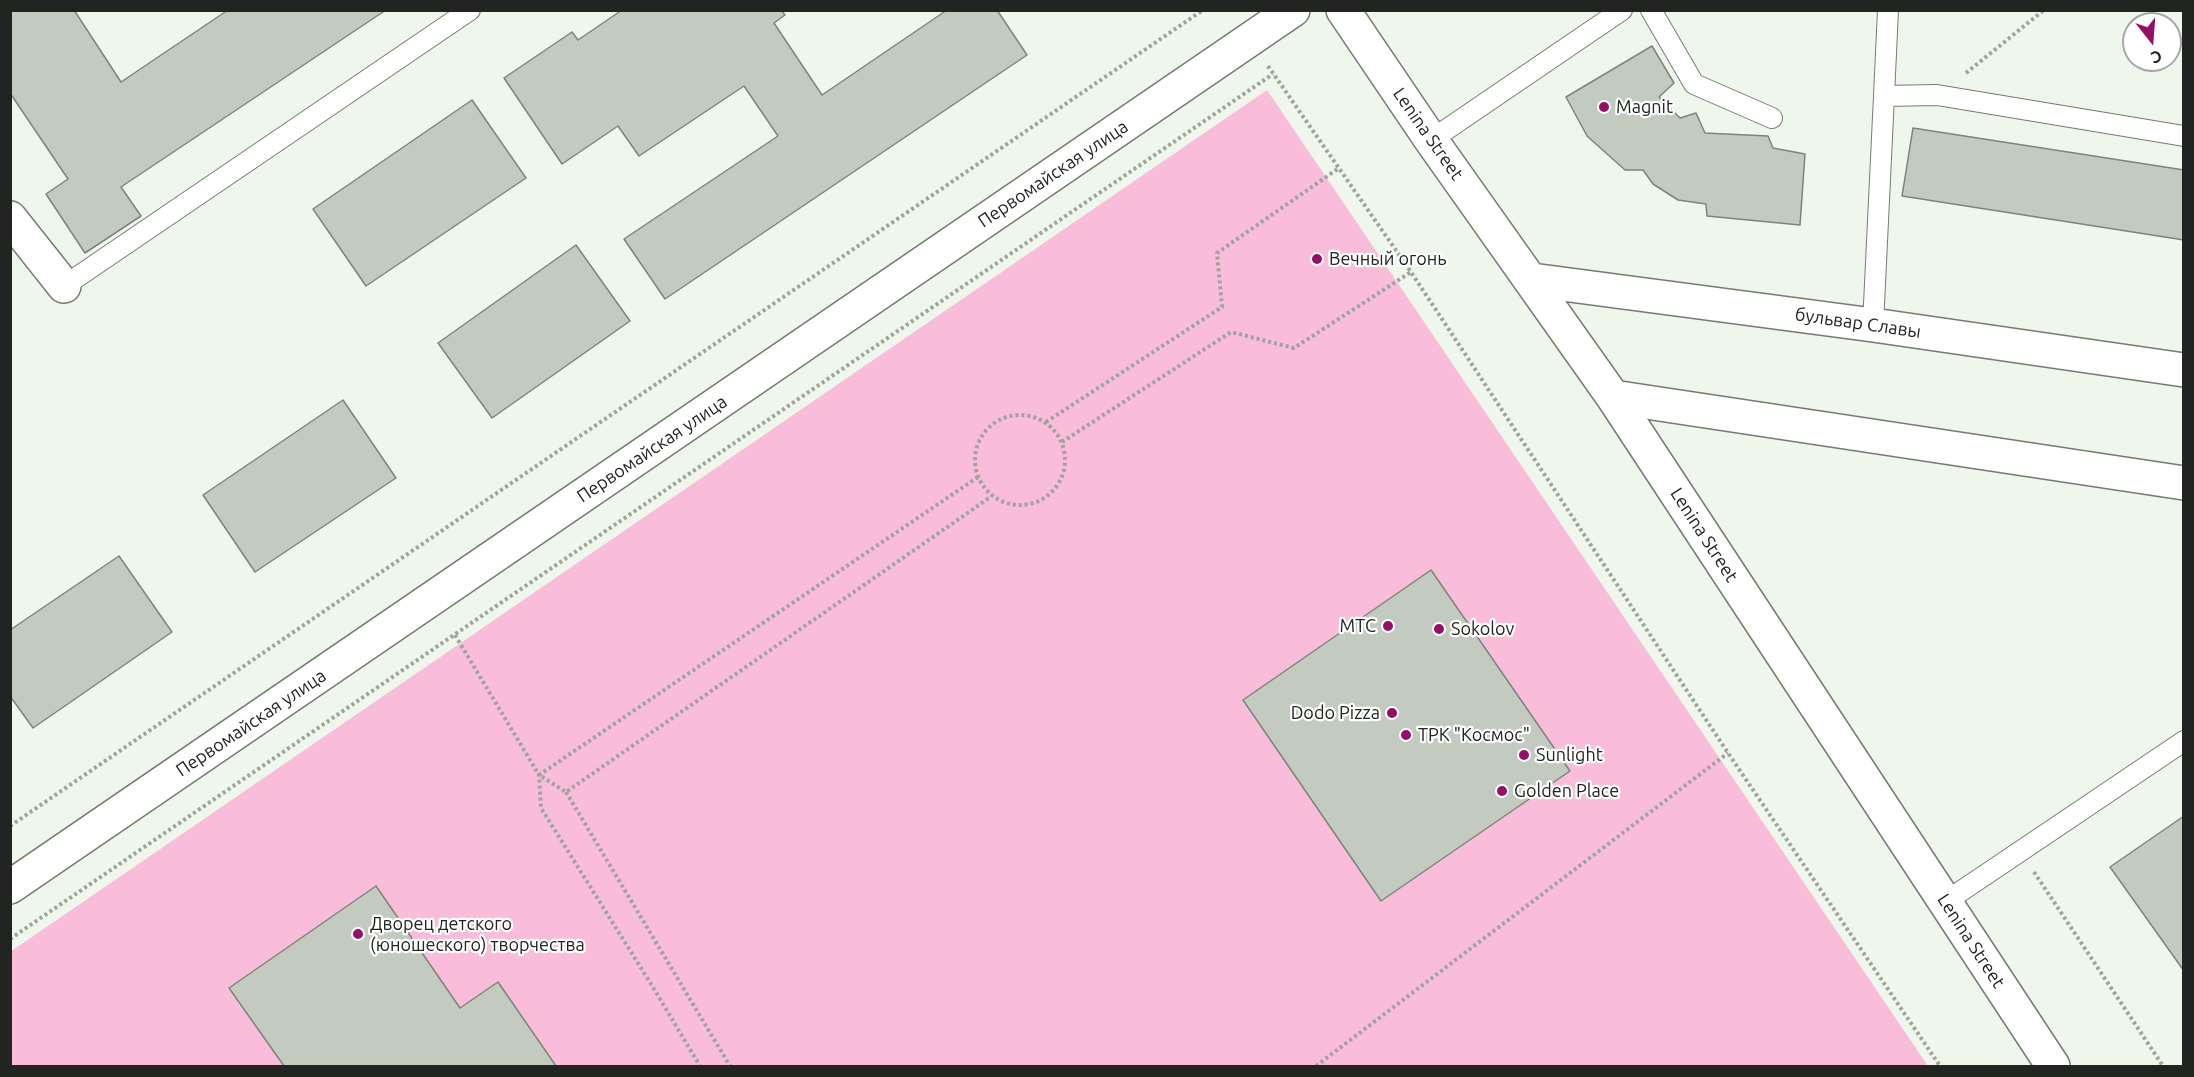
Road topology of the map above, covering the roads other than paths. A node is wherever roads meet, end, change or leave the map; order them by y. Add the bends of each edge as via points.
1 (470, 10) edge
2 (1293, 10) edge
3 (1343, 10) edge
4 (1622, 10) edge
5 (1651, 10) edge
6 (1888, 10) edge
7 (1884, 96) junction
8 (1772, 118) dead end
9 (2184, 136) edge
10 (1431, 140) junction
11 (10, 218) edge
12 (1532, 280) junction
13 (64, 286) joint
14 (1874, 325) junction
15 (2184, 370) edge
16 (1614, 397) junction
17 (2184, 483) edge
18 (2184, 741) edge
19 (10, 887) edge
20 (1945, 902) junction
21 (2053, 1066) edge

1 - 13 lane
2 - 19 street, Первомайская улица
3 - 10 street, Lenina Street
4 - 10 lane
5 - 8 lane via 1694,84
6 - 7 lane
7 - 9 lane via 1937,96
7 - 14 lane
10 - 12 street, Lenina Street
11 - 13 street
12 - 14 street, бульвар Славы
12 - 16 street, Lenina Street
14 - 15 street, бульвар Славы
16 - 17 street
16 - 20 street, Lenina Street
18 - 20 lane
20 - 21 street, Lenina Street

